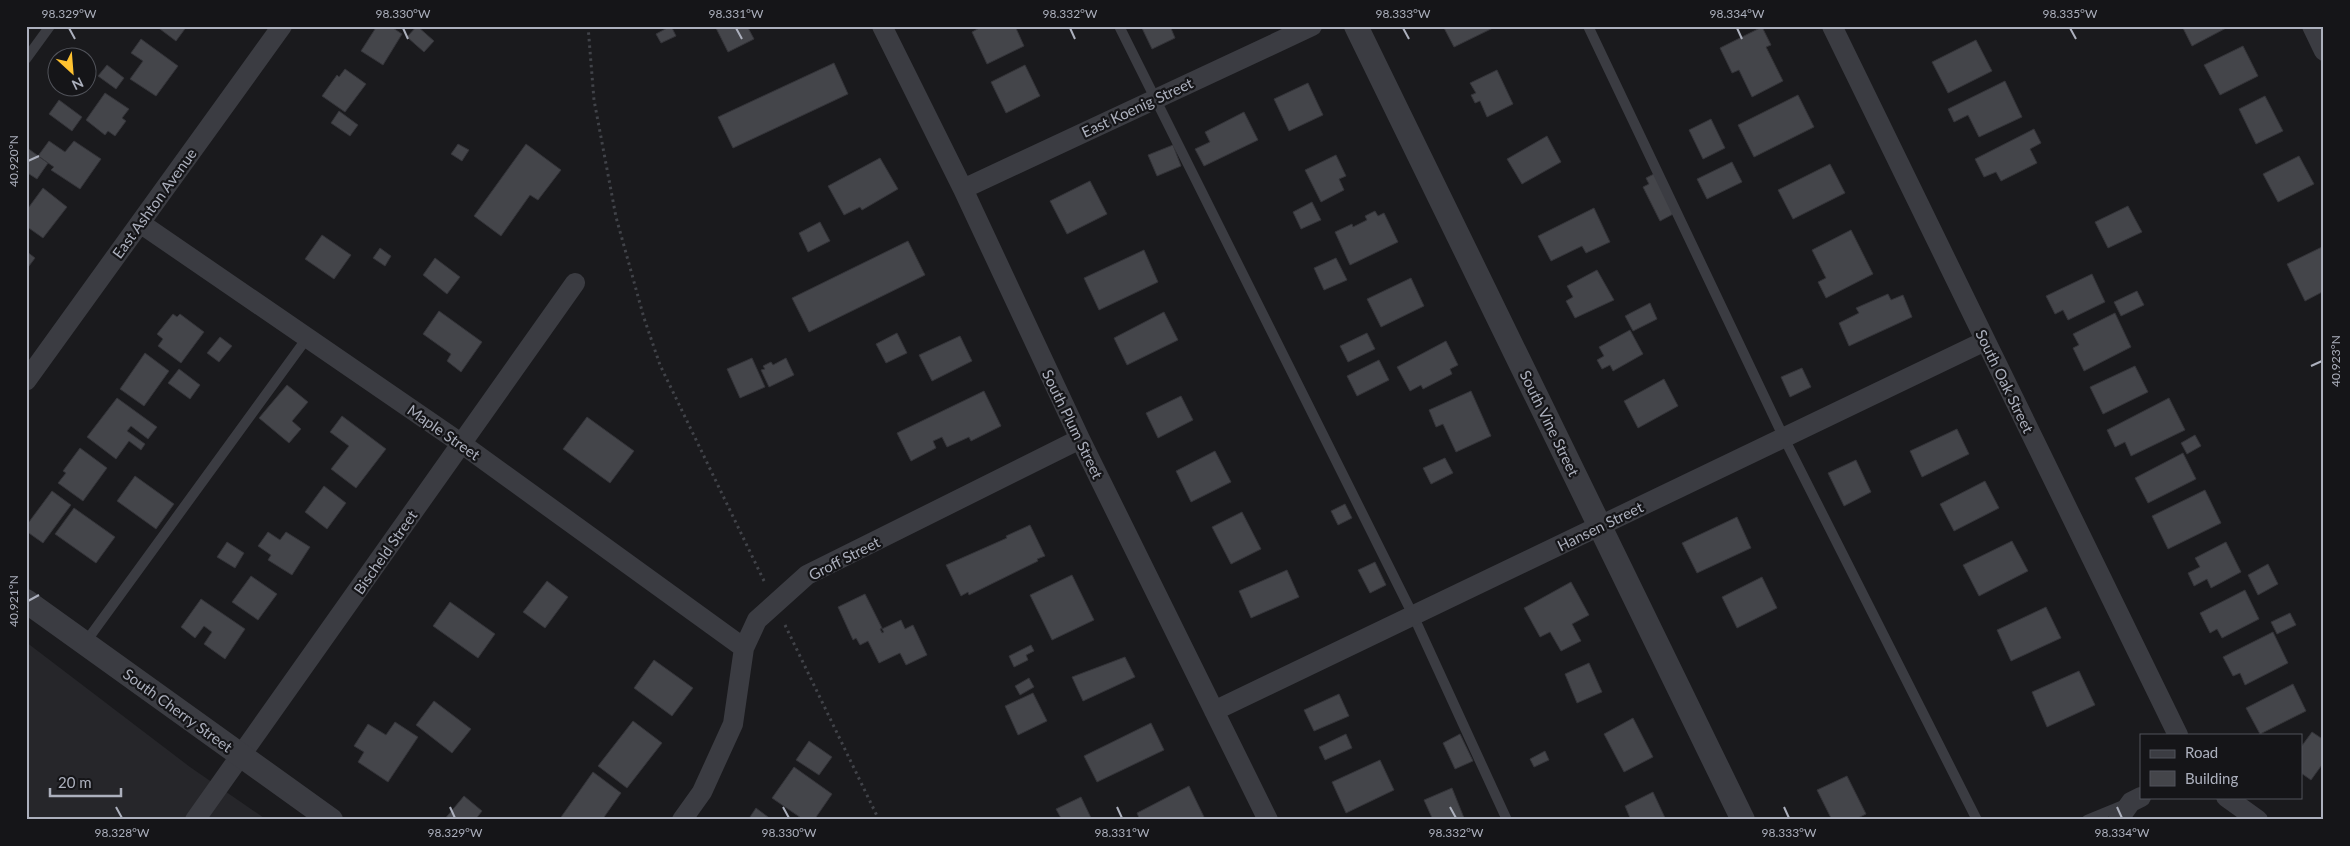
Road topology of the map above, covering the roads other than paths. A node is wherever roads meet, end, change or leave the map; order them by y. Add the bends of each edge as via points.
1 (50, 26) edge
2 (282, 26) edge
3 (882, 26) edge
4 (1119, 26) edge
5 (1312, 26) edge
6 (1356, 26) edge
7 (1588, 26) edge
8 (1832, 26) edge
9 (2312, 26) edge
10 (2324, 50) edge
11 (26, 59) edge
12 (1155, 99) junction
13 (963, 189) junction
14 (140, 223) junction
15 (575, 283) dead end
16 (307, 338) junction
17 (1986, 341) junction
18 (26, 381) edge
19 (1784, 438) junction
20 (1080, 439) junction
21 (462, 444) junction
22 (1601, 526) junction
23 (26, 600) edge
24 (1413, 615) junction
25 (85, 643) junction
26 (744, 648) junction
27 (1214, 711) junction
28 (2178, 734) edge
29 (241, 755) junction
30 (2227, 798) edge
31 (2136, 799) edge
32 (195, 820) edge
33 (330, 820) edge
34 (682, 820) edge
35 (1268, 820) edge
36 (1507, 820) edge
37 (1743, 820) edge
38 (1977, 820) edge
39 (2088, 820) edge
40 (2118, 820) edge
41 (2258, 820) edge

1 - 11 lane
2 - 14 street, East Ashton Avenue
3 - 13 street, South Plum Street
4 - 12 lane
5 - 12 street, East Koenig Street
6 - 22 street, South Vine Street
7 - 19 lane
8 - 17 street, South Oak Street
9 - 10 street
12 - 13 street, East Koenig Street
12 - 24 lane
13 - 20 street, South Plum Street
14 - 16 street, Maple Street
14 - 18 street, East Ashton Avenue
15 - 21 street, Bischeld Street
16 - 21 street, Maple Street
16 - 25 lane
17 - 19 street, Hansen Street
17 - 28 street, South Oak Street
19 - 22 street, Hansen Street
19 - 38 lane
20 - 26 street, Groff Street via 807,575 757,620
20 - 27 street, South Plum Street
21 - 26 street, Maple Street
21 - 29 street, Bischeld Street
22 - 24 street, Hansen Street
22 - 37 street, South Vine Street
23 - 25 street, South Cherry Street
24 - 27 street, Hansen Street
24 - 36 lane
25 - 29 street, South Cherry Street
26 - 34 street, Groff Street via 733,724 702,792
27 - 35 street, South Plum Street
29 - 32 street, Bischeld Street
29 - 33 street, South Cherry Street
30 - 41 street
31 - 39 lane
31 - 40 street

